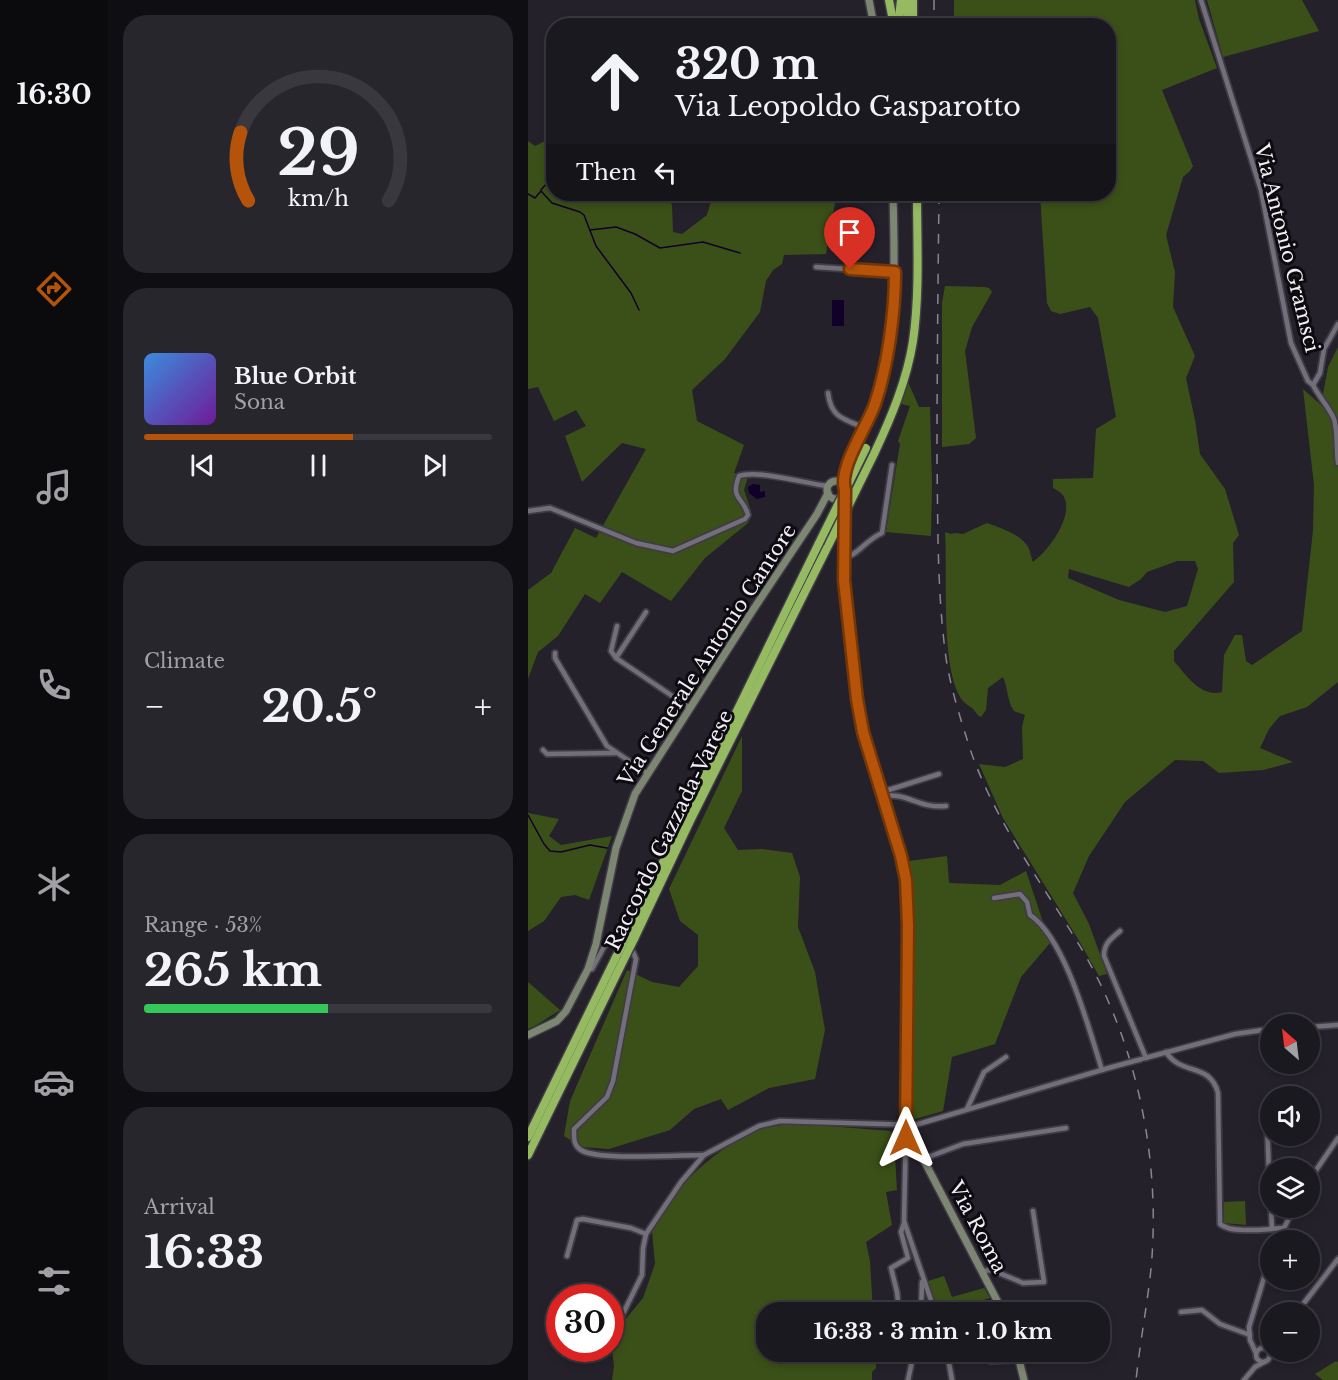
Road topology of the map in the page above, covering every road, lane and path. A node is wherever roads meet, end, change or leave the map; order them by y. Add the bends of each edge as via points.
1 (869, 0) edge
2 (889, 0) edge
3 (901, 0) edge
4 (906, 0) edge
5 (913, 0) edge
6 (1201, 0) edge
7 (872, 18) edge
8 (894, 18) edge
9 (898, 18) edge
10 (907, 18) edge
11 (913, 18) edge
12 (893, 201) edge
13 (916, 201) edge
14 (816, 267) dead end
15 (895, 272) junction
16 (1338, 324) edge
17 (1313, 385) junction
18 (828, 393) dead end
19 (865, 428) junction
20 (866, 448) dead end
21 (1338, 463) edge
22 (892, 465) dead end
23 (840, 483) junction
24 (828, 490) junction
25 (839, 497) junction
26 (528, 512) edge
27 (818, 514) junction
28 (843, 520) junction
29 (819, 543) junction
30 (844, 558) junction
31 (813, 566) junction
32 (646, 612) dead end
33 (617, 626) dead end
34 (555, 653) dead end
35 (616, 658) junction
36 (690, 708) junction
37 (543, 750) dead end
38 (615, 753) junction
39 (647, 773) junction
40 (939, 774) dead end
41 (882, 794) junction
42 (946, 806) dead end
43 (994, 897) dead end
44 (1120, 931) dead end
45 (620, 958) junction
46 (588, 969) junction
47 (1338, 1025) edge
48 (1320, 1026) edge
49 (1260, 1030) edge
50 (528, 1035) edge
51 (1167, 1052) junction
52 (1006, 1057) dead end
53 (1144, 1058) junction
54 (1102, 1070) junction
55 (967, 1109) junction
56 (906, 1126) junction
57 (1066, 1128) dead end
58 (528, 1137) edge
59 (1338, 1138) edge
60 (528, 1155) edge
61 (704, 1155) junction
62 (922, 1159) junction
63 (1320, 1164) edge
64 (1033, 1211) dead end
65 (1271, 1218) edge
66 (1288, 1218) edge
67 (904, 1221) junction
68 (1283, 1228) joint
69 (1272, 1229) junction
70 (646, 1234) junction
71 (567, 1256) dead end
72 (1338, 1259) edge
73 (983, 1271) junction
74 (922, 1279) junction
75 (1260, 1290) edge
76 (898, 1302) edge
77 (921, 1302) edge
78 (930, 1302) edge
79 (998, 1302) edge
80 (1305, 1302) edge
81 (624, 1312) edge
82 (1181, 1312) dead end
83 (1250, 1338) junction
84 (1260, 1344) edge
85 (1260, 1352) edge
86 (1256, 1356) junction
87 (1260, 1359) edge
88 (912, 1362) edge
89 (950, 1362) edge
90 (1020, 1362) edge
91 (1264, 1362) edge
92 (1255, 1367) junction
93 (909, 1380) edge
94 (952, 1380) edge
95 (1024, 1380) edge
96 (1244, 1380) edge

1 - 7 main road
2 - 8 highway
3 - 9 highway
4 - 10 highway
5 - 11 highway
6 - 17 street, Via Antonio Gramsci via 1261,190 1291,343
12 - 15 main road
13 - 28 highway, Raccordo Gazzada-Varese, bridge via 917,304 912,342 895,405
14 - 15 street
15 - 19 main road via 890,342
16 - 17 street via 1324,349 1320,373
17 - 21 street, Via Antonio Gramsci via 1334,419
18 - 19 street via 834,413
19 - 23 main road
20 - 29 highway, Raccordo Gazzada-Varese, bridge
22 - 30 street via 882,533
23 - 24 main road
23 - 25 main road
24 - 25 main road
24 - 26 street via 743,474 735,494 747,511 745,519 673,551 636,543 550,508
24 - 27 main road, Via Generale Antonio Cantore
25 - 27 main road, Via Generale Antonio Cantore
25 - 28 main road
27 - 36 main road, Via Generale Antonio Cantore
28 - 29 highway, Raccordo Gazzada-Varese, bridge
28 - 30 main road
28 - 31 highway, Raccordo Gazzada-Varese
29 - 31 highway, Raccordo Gazzada-Varese
30 - 41 main road via 857,699
31 - 45 highway, Raccordo Gazzada-Varese, bridge
32 - 35 street
33 - 35 street via 611,651
34 - 38 street via 607,746
35 - 36 street
36 - 39 main road, Via Generale Antonio Cantore
37 - 38 street via 547,754
38 - 39 street
39 - 46 main road, Via Generale Antonio Cantore via 635,794 616,848
40 - 41 street
41 - 42 street via 895,794 924,806
41 - 56 main road via 906,880
43 - 54 street via 1020,894 1030,915 1046,929 1060,953
44 - 53 street via 1107,943 1104,956
45 - 58 highway, Raccordo Gazzada-Varese
45 - 60 highway, Raccordo Gazzada-Varese
46 - 50 main road, Via Generale Antonio Cantore via 566,1011 556,1021
46 - 61 street via 592,969 604,945 611,942 633,952 636,959 613,1081 607,1097 574,1129 575,1143 591,1154 611,1156
47 - 48 street
49 - 51 street
51 - 53 street
51 - 69 street via 1172,1061 1206,1074 1218,1093 1220,1224 1225,1228
52 - 55 street via 984,1072
53 - 54 street, bridge
54 - 55 street
55 - 56 street
56 - 61 street via 780,1121 759,1126
56 - 62 main road, Via Roma
56 - 67 street
57 - 62 street via 963,1144
59 - 63 street
61 - 70 street
62 - 73 main road, Via Roma
64 - 73 street via 1044,1282 1023,1283 992,1270
65 - 69 street
66 - 68 street
67 - 74 street
67 - 76 street via 901,1232 908,1258 891,1268
68 - 69 street
70 - 71 street via 583,1218 577,1220
70 - 81 street via 642,1275
72 - 80 street
73 - 79 main road, Via Roma
74 - 77 street
74 - 78 street
75 - 83 street via 1249,1327
82 - 83 street via 1202,1310 1220,1324
83 - 84 street
83 - 86 street
85 - 86 street
86 - 87 street
86 - 92 street
88 - 93 street
89 - 94 street
90 - 95 main road
91 - 92 street
92 - 96 street

